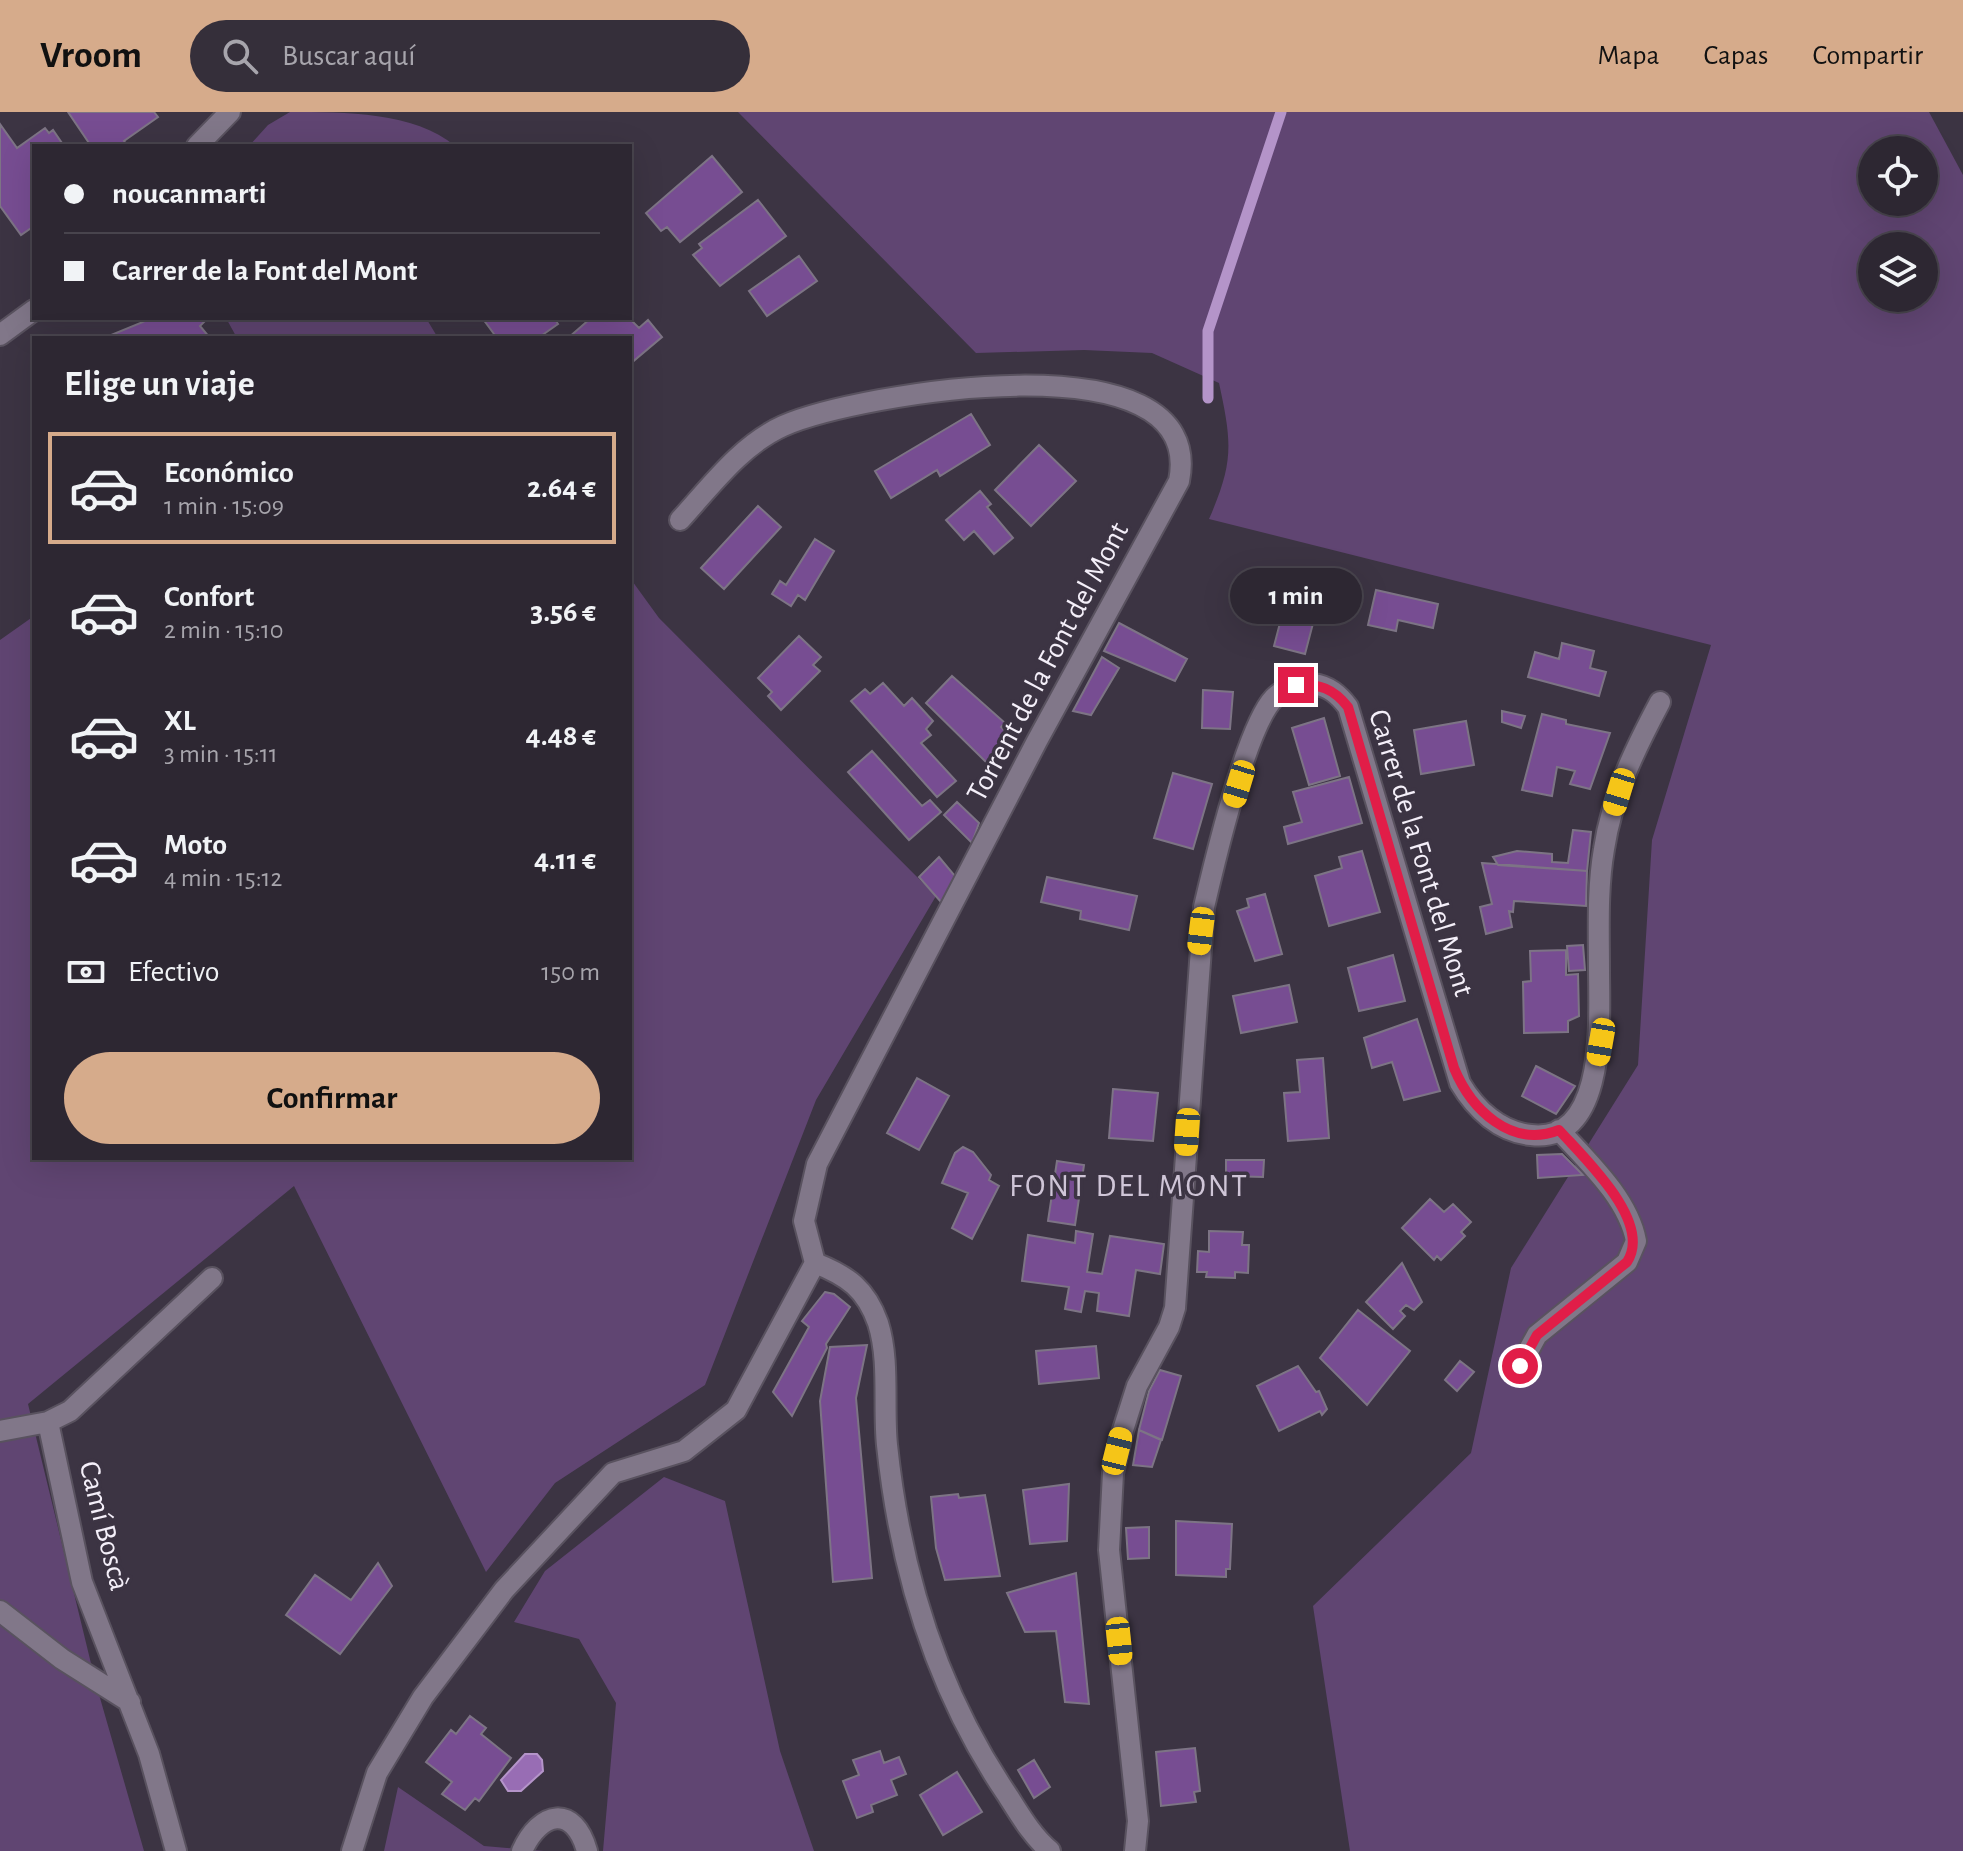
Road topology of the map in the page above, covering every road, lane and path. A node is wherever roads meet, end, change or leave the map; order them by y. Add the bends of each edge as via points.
1 (230, 112) edge
2 (199, 144) edge
3 (32, 311) edge
4 (0, 335) edge
5 (680, 520) dead end
6 (1660, 702) dead end
7 (1559, 1130) junction
8 (815, 1263) junction
9 (212, 1278) dead end
10 (1520, 1366) dead end
11 (48, 1422) junction
12 (0, 1431) edge
13 (0, 1611) edge
14 (130, 1702) junction
15 (176, 1851) edge
16 (352, 1851) edge
17 (522, 1851) edge
18 (587, 1851) edge
19 (1050, 1851) edge
20 (1135, 1851) edge

1 - 2 street
3 - 4 street
5 - 8 street, Torrent de la Font del Mont via 758,439 824,411 930,393 1011,387 1122,395 1155,411 1175,434 1180,449 1179,481 817,1164 804,1221
6 - 7 street via 1630,761 1609,823 1600,877 1601,1042 1584,1102
7 - 10 street via 1598,1172 1628,1218 1636,1241 1627,1262 1537,1335
7 - 20 street, Carrer de la Font del Mont via 1536,1136 1506,1128 1469,1097 1454,1068 1348,707 1320,685 1285,690 1267,707 1256,729 1213,866 1198,955 1175,1308 1137,1386 1113,1473 1109,1550 1138,1821
8 - 16 street via 736,1410 684,1451 613,1473 504,1590 423,1697 377,1773
8 - 19 street via 857,1284 878,1324 896,1508 944,1684 994,1776
9 - 11 street via 91,1394
11 - 12 street
11 - 14 street, Camí Boscà via 82,1582
13 - 14 street
14 - 15 street, Camí Boscà
17 - 18 street via 537,1827 558,1818 568,1819

